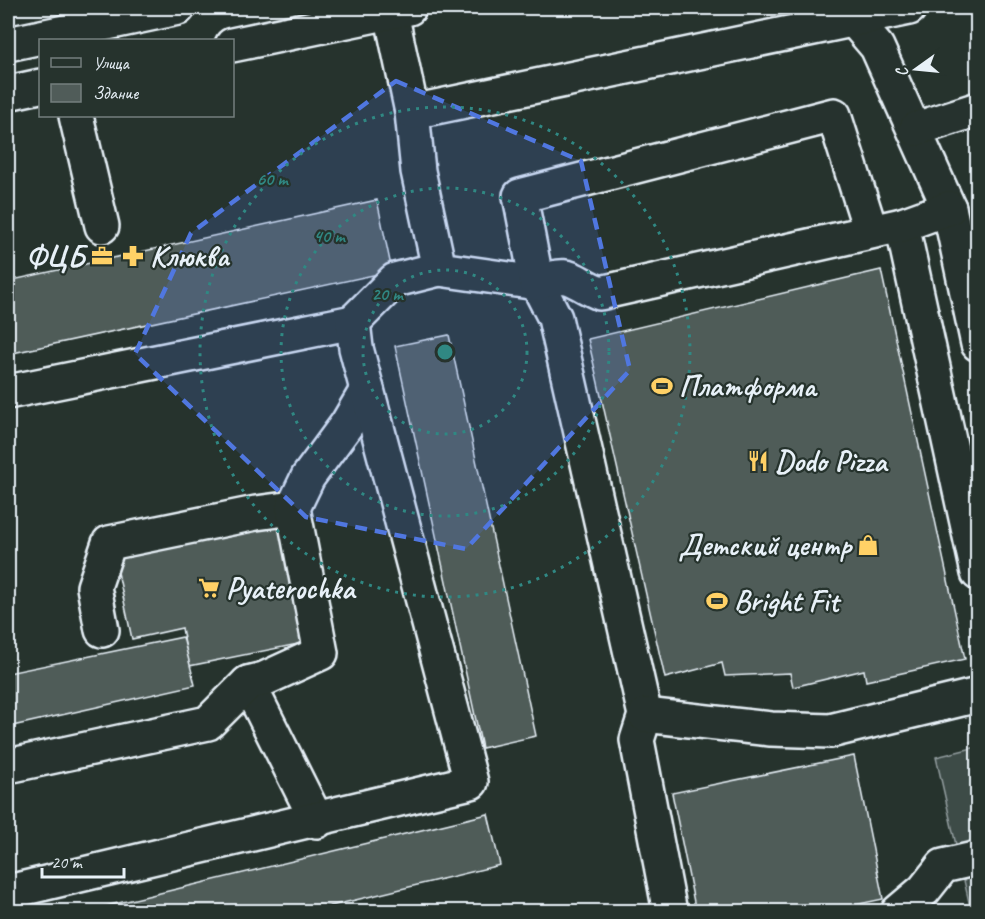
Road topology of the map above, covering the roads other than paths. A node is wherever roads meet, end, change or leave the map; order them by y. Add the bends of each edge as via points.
1 (178, 8) edge
2 (909, 8) edge
3 (396, 9) edge
4 (854, 20) junction
5 (8, 44) edge
6 (234, 45) edge
7 (39, 86) edge
8 (8, 93) edge
9 (978, 109) edge
10 (412, 112) junction
11 (76, 117) edge
12 (916, 129) junction
13 (949, 208) junction
14 (902, 225) junction
15 (102, 226) dead end
16 (871, 232) junction
17 (438, 269) junction
18 (537, 283) junction
19 (353, 322) junction
20 (978, 345) edge
21 (367, 390) junction
22 (8, 392) edge
23 (293, 508) junction
24 (978, 573) edge
25 (102, 630) dead end
26 (248, 683) junction
27 (978, 695) edge
28 (645, 715) junction
29 (8, 766) edge
30 (317, 821) junction
31 (978, 858) edge
32 (8, 892) edge
33 (927, 901) edge
34 (670, 912) edge
35 (898, 912) edge

1 - 5 street
2 - 4 street
3 - 6 street
3 - 10 street
4 - 10 street
4 - 12 street via 877,47
7 - 8 street
9 - 12 street
10 - 17 street via 418,171
11 - 15 street
12 - 13 street
13 - 14 street
13 - 20 street
14 - 16 street
14 - 24 street
16 - 18 street via 600,293 567,276
16 - 18 street via 834,115 520,196
17 - 18 street
17 - 19 street via 395,280
18 - 28 street via 555,318
19 - 21 street
19 - 22 street
21 - 23 street via 308,477
21 - 30 street via 471,782
23 - 25 street via 109,543 94,587
23 - 26 street via 321,653
26 - 29 street via 208,723
26 - 30 street
27 - 28 street via 830,731 771,729
28 - 34 street via 637,740
30 - 32 street
31 - 33 street via 943,866
33 - 35 street

